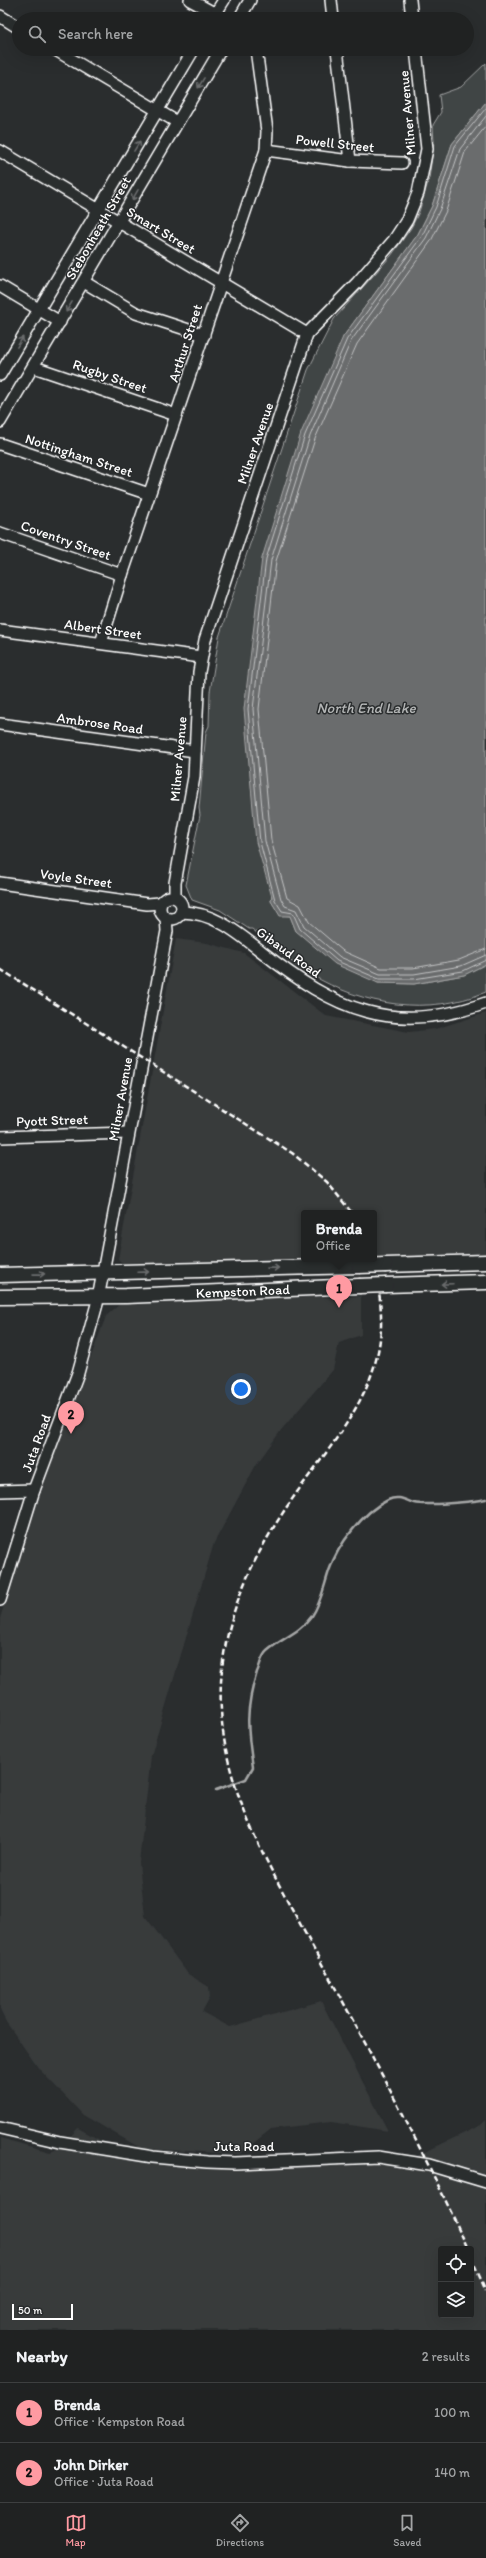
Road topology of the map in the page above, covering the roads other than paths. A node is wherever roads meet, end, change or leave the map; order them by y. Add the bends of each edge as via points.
1 (190, 0) edge
2 (224, 0) edge
3 (250, 0) edge
4 (331, 0) edge
5 (410, 0) edge
6 (208, 12) edge
7 (219, 12) edge
8 (243, 12) edge
9 (332, 12) edge
10 (411, 12) edge
11 (0, 16) edge
12 (12, 24) edge
13 (66, 56) edge
14 (190, 56) edge
15 (217, 56) edge
16 (257, 56) edge
17 (337, 56) edge
18 (417, 56) edge
19 (158, 111) junction
20 (177, 122) junction
21 (266, 150) junction
22 (0, 151) edge
23 (350, 161) junction
24 (402, 163) dead end
25 (99, 209) junction
26 (119, 223) junction
27 (84, 282) junction
28 (220, 284) junction
29 (0, 286) edge
30 (40, 310) junction
31 (60, 322) junction
32 (307, 334) junction
33 (204, 335) junction
34 (34, 367) junction
35 (0, 375) edge
36 (3, 409) edge
37 (176, 415) junction
38 (0, 422) edge
39 (0, 444) edge
40 (149, 494) junction
41 (0, 533) edge
42 (122, 575) junction
43 (0, 630) edge
44 (101, 643) junction
45 (201, 657) junction
46 (0, 724) edge
47 (195, 751) junction
48 (0, 883) edge
49 (171, 908) junction
50 (486, 1003) edge
51 (128, 1133) junction
52 (0, 1137) edge
53 (486, 1262) edge
54 (104, 1273) junction
55 (0, 1275) edge
56 (486, 1282) edge
57 (99, 1296) junction
58 (0, 1297) edge
59 (0, 1490) edge
60 (34, 1490) junction
61 (0, 1600) edge
62 (0, 2128) edge
63 (486, 2182) edge

1 - 6 street
2 - 7 street
3 - 8 street
4 - 9 street
5 - 10 street
11 - 12 street
13 - 19 street
14 - 19 street, Stebonheath Street
15 -> 20 street, Stebonheath Street
16 - 21 street, Arthur Street via 265,116
17 - 23 street
18 - 32 street, Milner Avenue via 427,149 416,200 394,240 357,283
19 - 20 street
25 -> 19 street, Stebonheath Street
20 -> 26 street, Stebonheath Street
21 - 23 street, Powell Street
21 - 28 street, Arthur Street
22 - 25 street, Smart Street
23 - 24 street, Powell Street
25 - 26 street, Smart Street
25 - 30 street, Stebonheath Street
26 - 27 street, Stebonheath Street
26 - 28 street, Smart Street
27 -> 31 street, Stebonheath Street
27 - 33 street via 136,312
28 - 32 street, Smart Street
28 - 33 street, Arthur Street
29 - 30 street
30 - 31 street
35 -> 30 street, Stebonheath Street
31 - 34 street, Stebonheath Street
32 - 45 street, Milner Avenue via 207,632
33 - 37 street, Arthur Street
34 - 36 street, Stebonheath Street
34 - 37 street, Rugby Street
36 - 38 street, Stebonheath Street
37 - 40 street, Arthur Street
39 - 40 street, Nottingham Street
40 - 42 street, Arthur Street
41 - 42 street, Coventry Street
42 - 44 street, Arthur Street
43 - 44 street, Albert Street
44 - 45 street, Albert Street
45 - 47 street, Milner Avenue
46 - 47 street, Ambrose Road
47 - 49 street, Milner Avenue via 192,792
48 - 49 street, Voyle Street
49 - 50 street, Gibaud Road via 214,919 236,932 305,985 356,1008 386,1016 421,1018 449,1014
49 - 51 street, Milner Avenue
51 - 52 street, Pyott Street
51 - 54 street, Milner Avenue
54 -> 53 main road, Kempston Road, bridge
55 -> 54 main road, Kempston Road
54 - 57 street, Juta Road
56 -> 57 main road, Kempston Road, bridge
57 - 58 main road, Kempston Road
57 - 60 street, Juta Road via 78,1373
59 - 60 street
60 - 61 street, Juta Road
62 - 63 street, Juta Road via 60,2142 153,2157 207,2162 378,2157 430,2165

